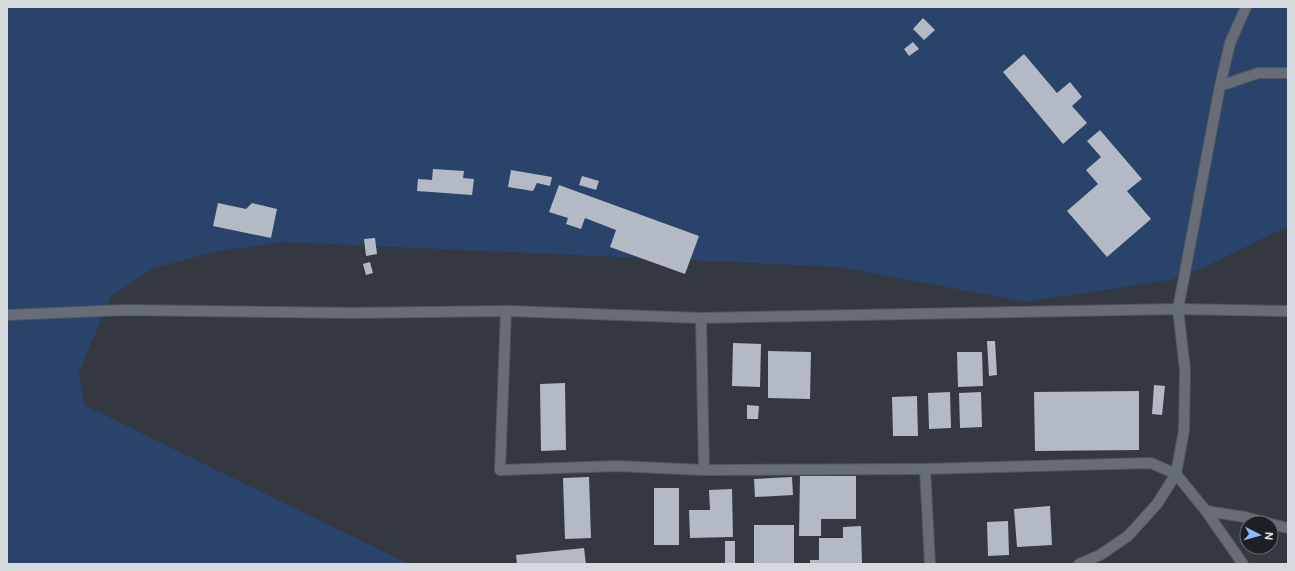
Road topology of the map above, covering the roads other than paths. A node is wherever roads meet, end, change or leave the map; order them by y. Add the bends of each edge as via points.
1 (1246, 7) edge
2 (1288, 73) edge
3 (1220, 86) junction
4 (1178, 309) junction
5 (506, 311) junction
6 (1288, 311) edge
7 (7, 315) edge
8 (701, 318) junction
9 (925, 469) junction
10 (704, 470) junction
11 (1176, 474) junction
12 (1206, 511) junction
13 (1239, 515) edge
14 (930, 564) edge
15 (1079, 564) edge
16 (1243, 564) edge

1 - 3 street via 1230,43
2 - 3 street via 1258,73
3 - 4 street
4 - 6 street
4 - 8 street
4 - 11 street via 1185,370 1184,430
5 - 7 street via 352,314 125,310
5 - 8 street
5 - 10 street via 500,470 618,466
8 - 10 street
9 - 10 street
9 - 11 street via 1151,463
9 - 14 street
11 - 12 street
11 - 15 street via 1157,504 1128,536 1100,555
12 - 13 street
12 - 16 street

